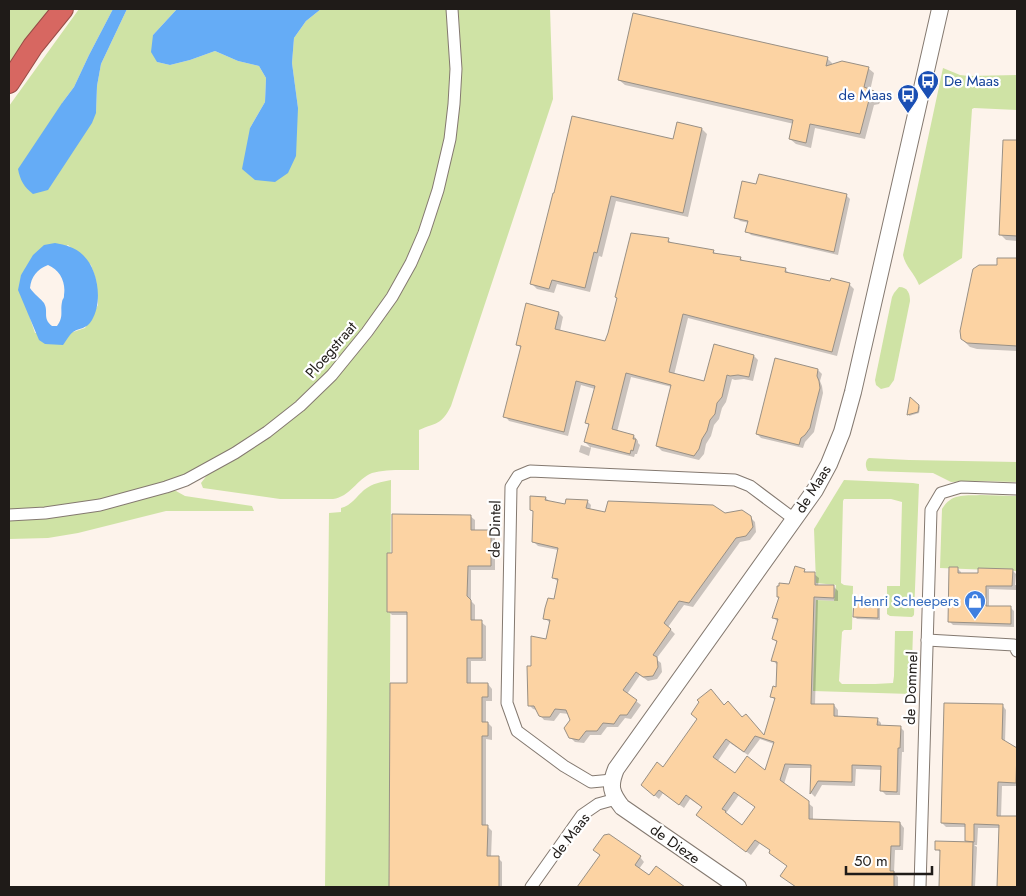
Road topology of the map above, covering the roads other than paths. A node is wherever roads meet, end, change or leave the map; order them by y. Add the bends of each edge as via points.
1 (63, 9) edge
2 (452, 9) edge
3 (940, 9) edge
4 (9, 83) edge
5 (1017, 489) edge
6 (9, 514) edge
7 (794, 519) junction
8 (927, 640) junction
9 (1017, 651) edge
10 (612, 780) junction
11 (616, 799) junction
12 (531, 887) edge
13 (738, 887) edge
14 (920, 887) edge

1 - 4 highway
2 - 6 street, Ploegstraat via 456,69 450,140 424,233 392,297 332,375 267,432 186,480 100,505 45,513
3 - 7 street, de Maas via 842,432 815,490
5 - 8 street, de Dommel via 961,487 941,493 931,510
7 - 10 street, de Maas via 616,769
7 - 10 street, de Dintel via 750,486 735,480 530,471 518,476 511,487 507,703 517,731 564,766 591,782
8 - 9 street via 1014,645
8 - 14 street, de Dommel
10 - 11 street
11 - 12 street, de Maas via 598,804 582,815
11 - 13 street, de Dieze via 622,807

